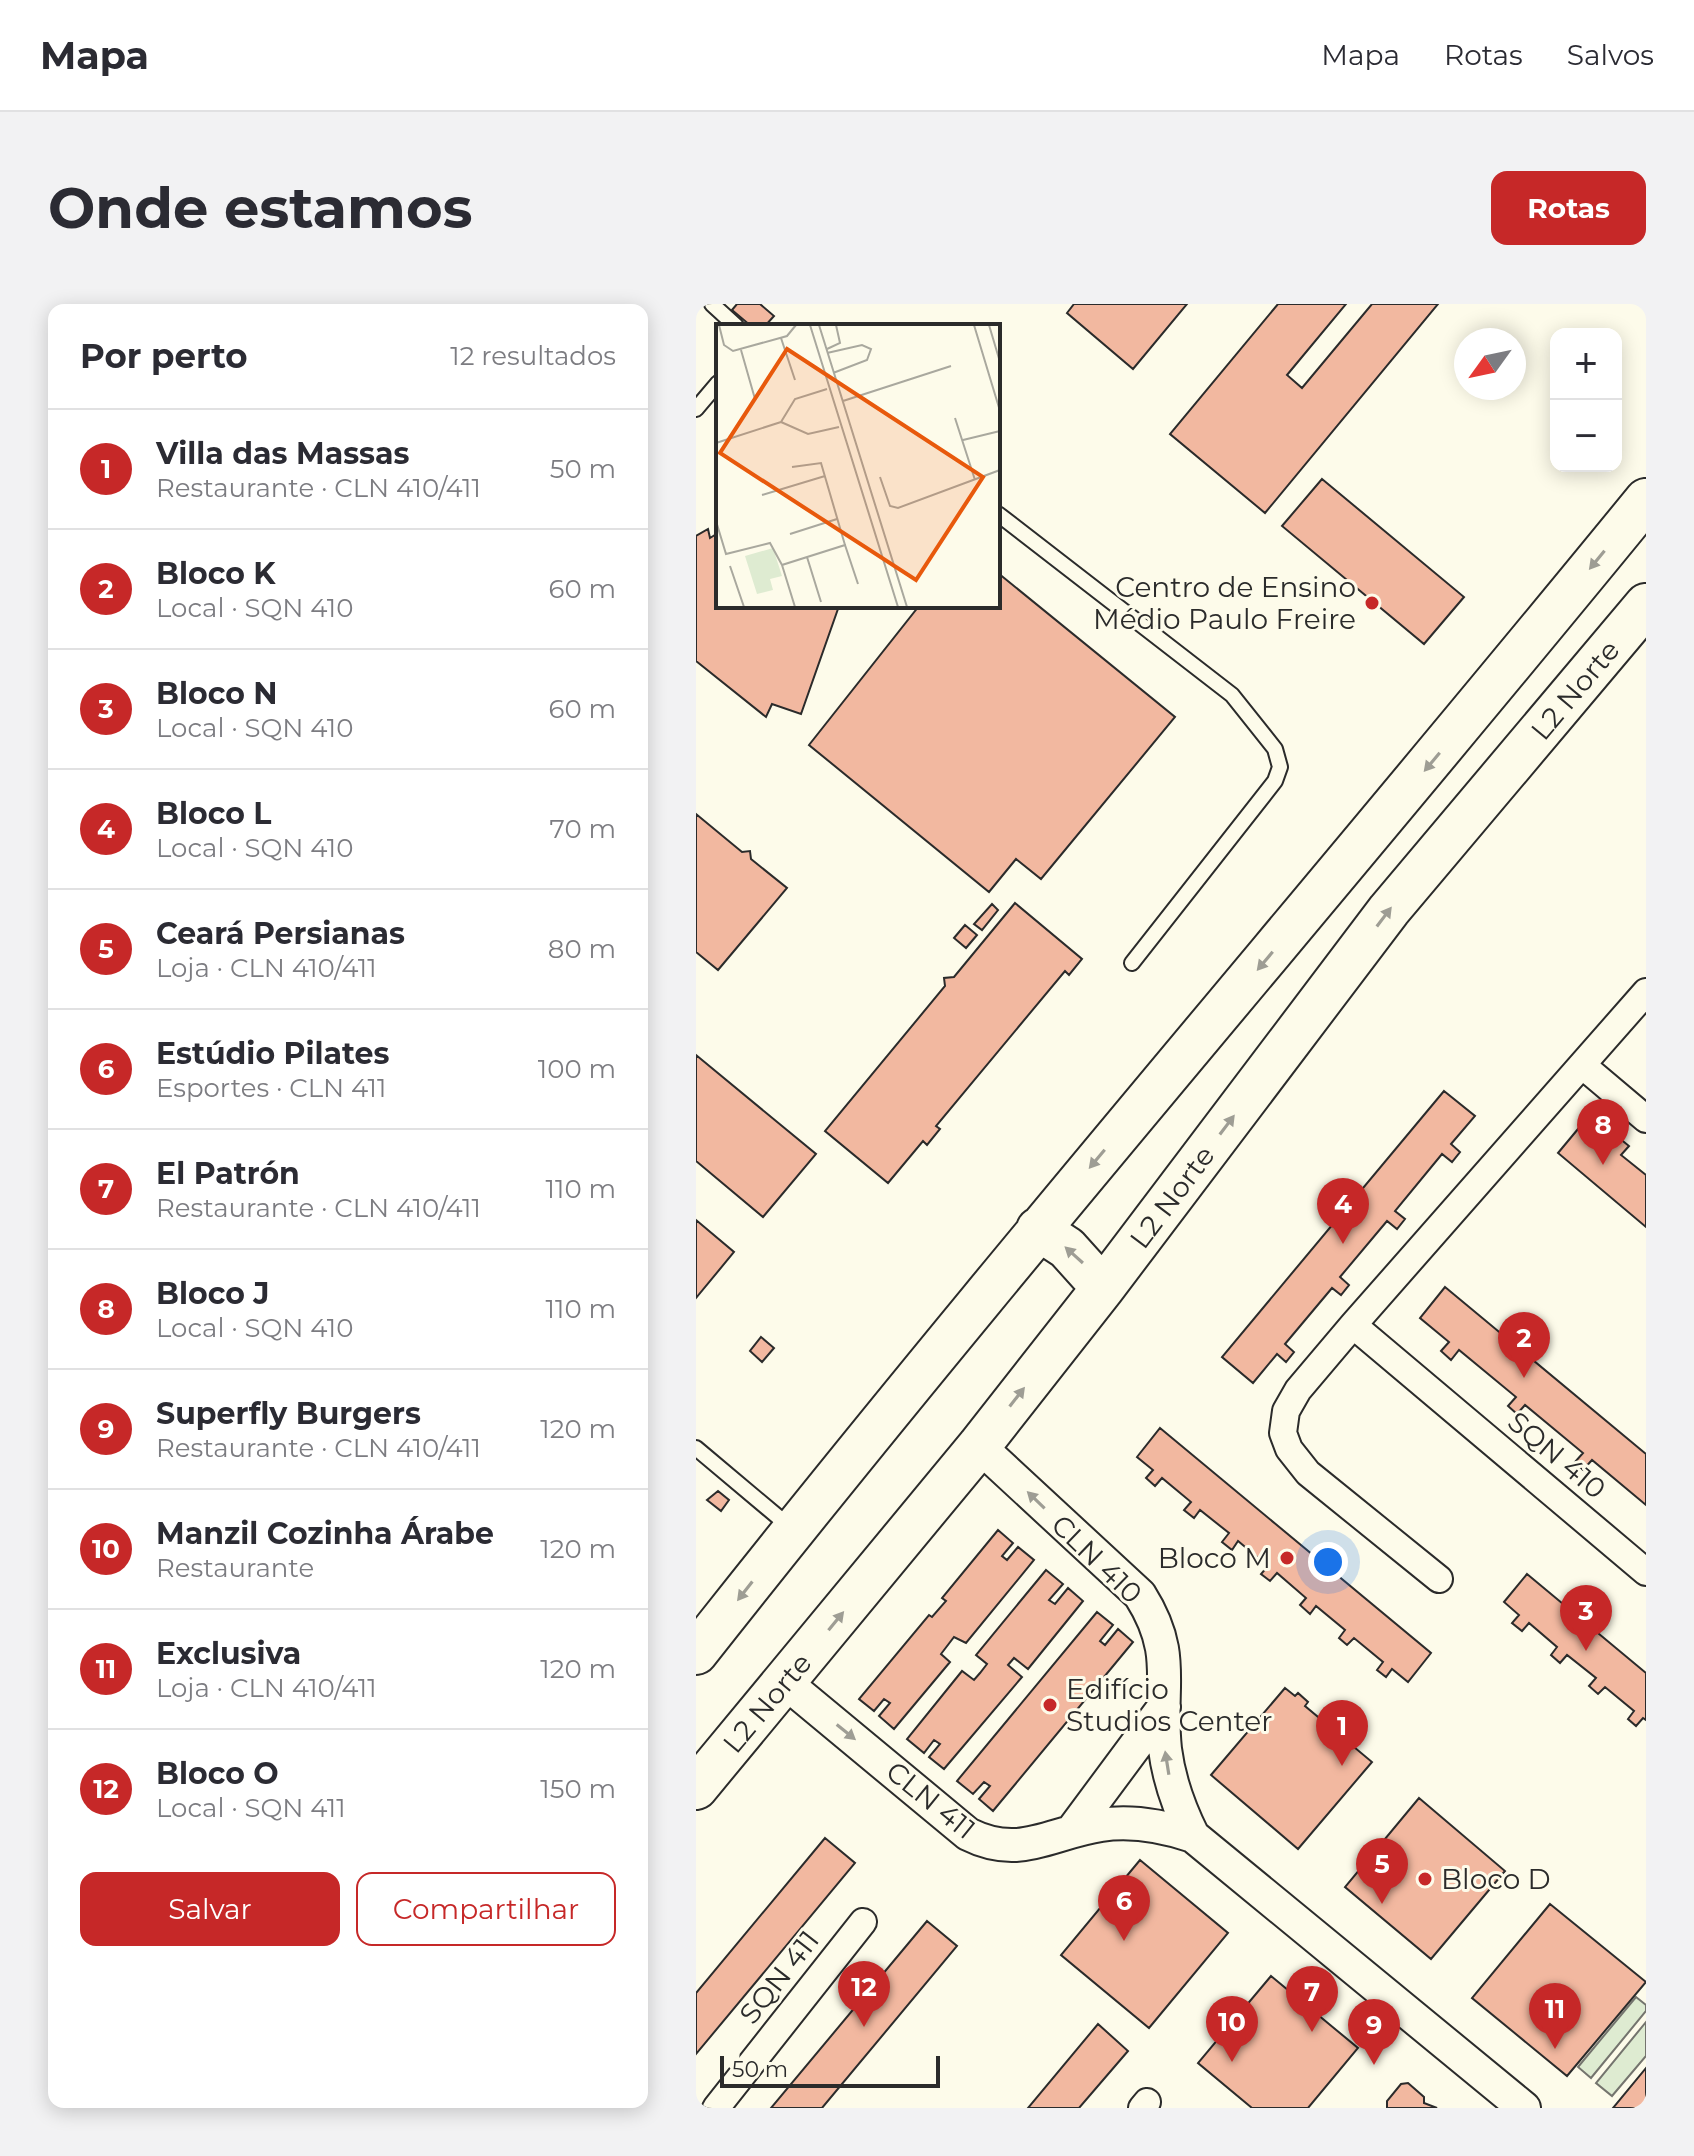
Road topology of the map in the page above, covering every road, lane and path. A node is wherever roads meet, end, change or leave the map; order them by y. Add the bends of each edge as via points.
1 (712, 304) edge
2 (734, 324) edge
3 (716, 385) edge
4 (696, 409) edge
5 (1646, 500) edge
6 (1000, 516) edge
7 (1646, 605) edge
8 (1132, 963) dead end
9 (1646, 992) edge
10 (1582, 1065) junction
11 (1646, 1119) edge
12 (1038, 1229) junction
13 (1103, 1288) junction
14 (1353, 1325) junction
15 (979, 1446) junction
16 (696, 1448) edge
17 (793, 1530) junction
18 (1646, 1572) edge
19 (1439, 1579) dead end
20 (696, 1653) edge
21 (786, 1683) junction
22 (1164, 1707) junction
23 (696, 1788) edge
24 (1072, 1831) junction
25 (1193, 1836) junction
26 (863, 1922) dead end
27 (716, 2108) edge
28 (1524, 2108) edge

1 - 2 lane
3 - 4 lane
5 -> 12 main road
6 - 8 lane via 1232,695 1275,749 1280,767 1275,781
13 -> 7 main road, L2 Norte via 1389,910
9 - 10 street
10 - 11 street
10 - 14 street
13 -> 12 main road via 1067,1248
12 - 17 main road
15 -> 13 main road, L2 Norte
14 - 18 street, SQN 410
14 - 19 street via 1298,1390 1286,1411 1283,1433 1308,1473
21 -> 15 main road, L2 Norte
22 -> 15 street, CLN 410 via 1162,1636 1140,1595
16 - 17 lane
17 -> 20 main road
21 - 23 main road, L2 Norte
21 -> 24 street, CLN 411 via 968,1834 1010,1847
22 - 24 street
25 -> 22 street, CLN 410 via 1170,1776
24 - 25 street, CLN 411 via 1127,1823
25 - 28 street
26 - 27 street, SQN 411

